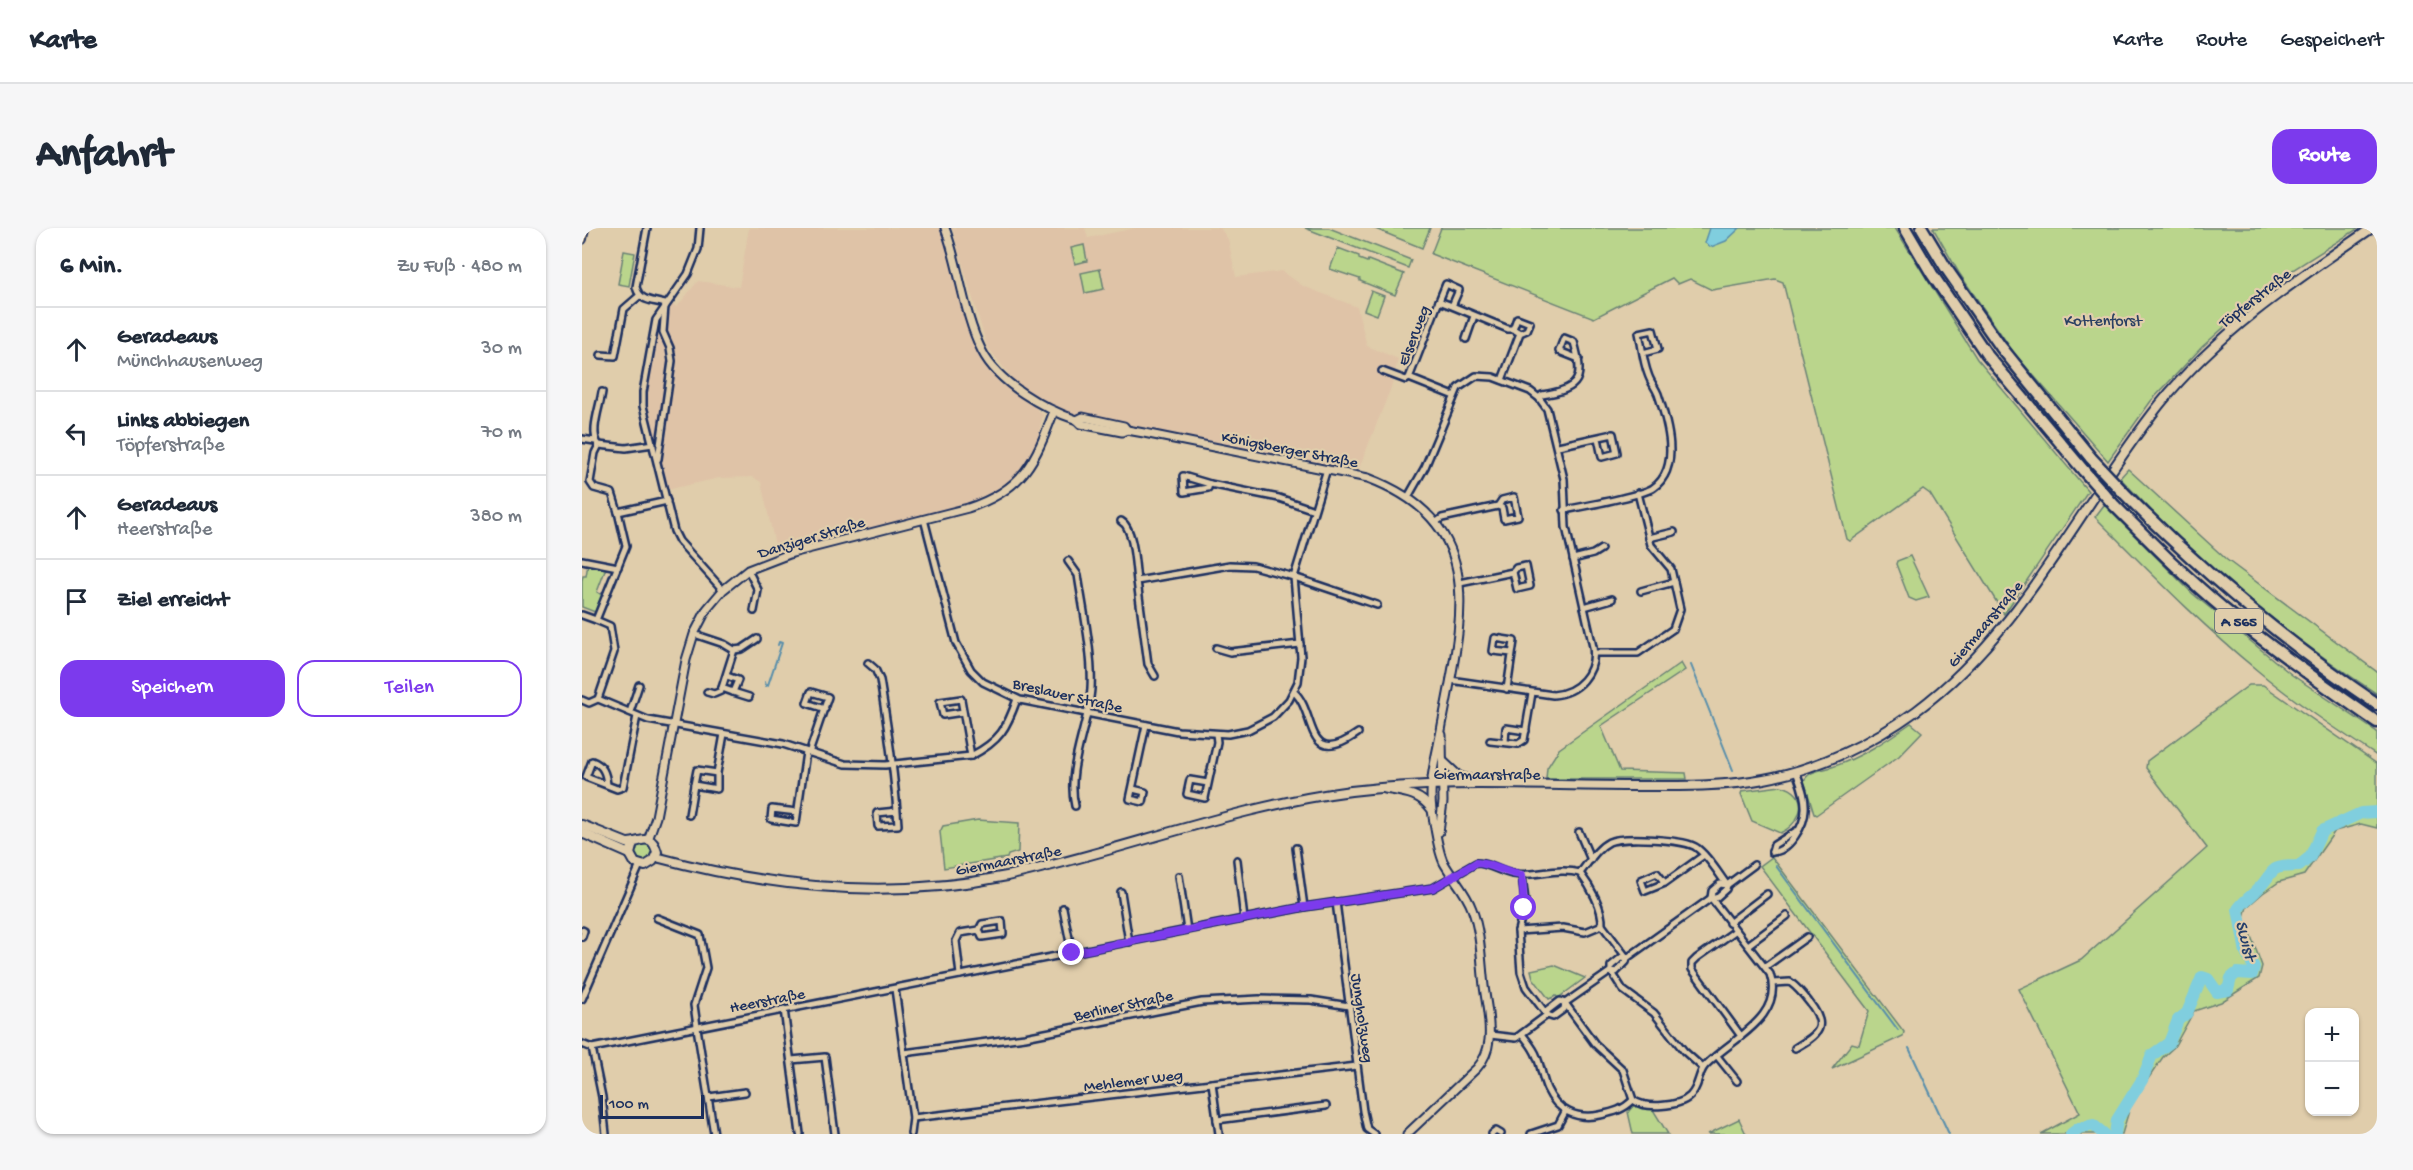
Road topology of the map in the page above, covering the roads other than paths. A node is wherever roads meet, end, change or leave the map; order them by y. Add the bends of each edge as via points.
1 (584, 228) edge
2 (647, 228) edge
3 (700, 228) edge
4 (945, 228) edge
5 (1905, 228) edge
6 (1922, 228) edge
7 (2372, 228) edge
8 (582, 238) edge
9 (639, 296) junction
10 (1439, 301) junction
11 (665, 304) junction
12 (1452, 306) junction
13 (1474, 316) junction
14 (1513, 329) junction
15 (1520, 333) junction
16 (1466, 339) dead end
17 (1643, 353) junction
18 (602, 355) dead end
19 (1579, 359) dead end
20 (1382, 371) dead end
21 (1409, 378) junction
22 (1502, 380) junction
23 (603, 392) dead end
24 (1454, 396) junction
25 (1539, 398) junction
26 (2164, 399) joint
27 (1054, 411) junction
28 (1598, 438) junction
29 (582, 439) edge
30 (660, 441) junction
31 (597, 443) junction
32 (652, 444) junction
33 (1558, 446) junction
34 (657, 460) junction
35 (1327, 469) junction
36 (1211, 486) junction
37 (1638, 493) junction
38 (1408, 497) junction
39 (667, 501) junction
40 (1498, 506) junction
41 (1314, 510) junction
42 (1564, 510) junction
43 (618, 512) junction
44 (924, 519) junction
45 (1122, 521) dead end
46 (1435, 523) junction
47 (1674, 532) dead end
48 (1649, 538) junction
49 (1601, 549) dead end
50 (1573, 559) junction
51 (582, 560) edge
52 (1068, 561) dead end
53 (618, 567) junction
54 (748, 570) junction
55 (1513, 572) junction
56 (1294, 577) junction
57 (1137, 581) junction
58 (1674, 582) junction
59 (1460, 583) junction
60 (723, 590) junction
61 (1641, 591) dead end
62 (1611, 599) dead end
63 (1377, 605) dead end
64 (1584, 607) junction
65 (754, 611) dead end
66 (582, 615) edge
67 (596, 620) junction
68 (694, 634) junction
69 (757, 639) dead end
70 (1300, 644) junction
71 (1216, 648) dead end
72 (734, 651) junction
73 (1512, 653) dead end
74 (1594, 653) junction
75 (868, 663) dead end
76 (727, 676) junction
77 (1155, 676) dead end
78 (1450, 680) junction
79 (639, 685) dead end
80 (722, 688) junction
81 (1507, 689) junction
82 (707, 692) dead end
83 (733, 692) junction
84 (1294, 692) junction
85 (1532, 693) junction
86 (749, 697) dead end
87 (598, 699) junction
88 (1017, 699) junction
89 (582, 700) edge
90 (2377, 704) edge
91 (825, 709) dead end
92 (630, 712) junction
93 (963, 712) junction
94 (1087, 712) junction
95 (637, 716) junction
96 (2377, 722) edge
97 (675, 724) junction
98 (1146, 725) junction
99 (1442, 727) junction
100 (1526, 731) junction
101 (1358, 733) dead end
102 (724, 734) junction
103 (1216, 735) junction
104 (1490, 741) dead end
105 (1504, 742) junction
106 (808, 752) junction
107 (971, 756) junction
108 (1444, 762) junction
109 (893, 763) junction
110 (1796, 771) junction
111 (717, 773) junction
112 (1208, 783) dead end
113 (607, 785) junction
114 (694, 785) junction
115 (1494, 785) junction
116 (1431, 786) junction
117 (1443, 786) junction
118 (1133, 789) dead end
119 (1384, 789) junction
120 (1075, 806) dead end
121 (1432, 811) junction
122 (797, 812) junction
123 (897, 812) junction
124 (689, 815) dead end
125 (582, 825) edge
126 (1798, 830) junction
127 (1579, 832) dead end
128 (582, 833) edge
129 (1438, 837) junction
130 (648, 840) junction
131 (633, 843) junction
132 (1296, 848) dead end
133 (630, 854) junction
134 (1704, 855) junction
135 (656, 857) junction
136 (1591, 860) junction
137 (1237, 861) dead end
138 (640, 865) junction
139 (1754, 865) dead end
140 (1580, 873) junction
141 (1522, 875) junction
142 (1179, 876) dead end
143 (1452, 877) junction
144 (1665, 882) dead end
145 (1726, 885) junction
146 (1121, 892) dead end
147 (1767, 894) dead end
148 (1711, 898) junction
149 (1336, 902) junction
150 (1304, 907) junction
151 (1064, 908) dead end
152 (1787, 916) dead end
153 (657, 918) dead end
154 (1244, 919) junction
155 (1729, 923) junction
156 (1602, 925) junction
157 (582, 930) edge
158 (979, 930) junction
159 (1187, 930) junction
160 (1518, 931) junction
161 (1735, 931) junction
162 (582, 937) edge
163 (1807, 937) dead end
164 (1129, 942) junction
165 (1748, 945) junction
166 (1072, 953) junction
167 (1627, 958) junction
168 (1765, 968) junction
169 (1611, 971) junction
170 (960, 975) junction
171 (1773, 984) junction
172 (895, 989) junction
173 (582, 999) edge
174 (1565, 1003) junction
175 (1349, 1006) junction
176 (784, 1009) junction
177 (1547, 1015) junction
178 (697, 1027) junction
179 (1522, 1034) junction
180 (1490, 1035) junction
181 (1741, 1036) junction
182 (582, 1044) edge
183 (592, 1048) junction
184 (1795, 1048) dead end
185 (904, 1053) junction
186 (1717, 1056) junction
187 (791, 1060) junction
188 (1357, 1066) junction
189 (1703, 1068) junction
190 (1737, 1081) dead end
191 (1212, 1083) junction
192 (746, 1092) dead end
193 (709, 1097) junction
194 (1633, 1100) junction
195 (1326, 1106) dead end
196 (1565, 1112) junction
197 (913, 1118) junction
198 (1217, 1120) junction
199 (1367, 1129) junction
200 (606, 1134) edge
201 (714, 1134) edge
202 (800, 1134) edge
203 (836, 1134) edge
204 (911, 1134) edge
205 (1219, 1134) edge
206 (1360, 1134) edge
207 (1374, 1134) edge
208 (1407, 1134) edge
209 (1492, 1134) edge
210 (1501, 1134) edge
211 (1531, 1134) edge

1 - 8 main road
2 - 9 street via 636,287
3 - 11 street via 698,249 688,274
4 - 27 street, Königsberger Straße via 973,328 986,358 1017,389
5 - 96 highway, A 565, bridge via 1987,355 2114,505 2224,609 2315,680
6 - 90 highway, A 565, bridge via 2001,347 2123,492 2235,597 2328,671
7 - 26 main road, Töpferstraße via 2245,318
9 - 11 street
9 - 18 street via 624,309 615,356
10 - 12 street, Elserweg
10 - 12 street, Elserweg via 1446,284 1459,290
10 - 21 street, Elserweg
11 - 30 street via 663,332 672,361
11 - 32 street via 656,320 643,392
12 - 13 street, Elserweg
13 - 14 street, Elserweg
13 - 16 street
14 - 15 street, Elserweg
14 - 15 street, Elserweg via 1517,318 1530,323
15 - 22 street
17 - 17 street via 1639,333 1653,330 1658,349
17 - 37 street via 1671,451 1670,464 1660,482
19 - 25 street via 1577,381 1569,388
20 - 21 street, Elserweg
21 - 24 street, Elserweg
22 - 24 street via 1476,376
22 - 25 street
23 - 31 street via 595,432
24 - 38 street via 1425,467
25 - 33 street via 1551,418
26 - 110 main road, Giermaarstraße via 2034,585 1976,659 1937,694 1879,735
27 - 35 street, Königsberger Straße via 1077,420 1083,417 1127,430
27 - 44 street, Danziger Straße via 1035,459 1014,484 984,503
28 - 28 street via 1613,434 1617,453 1602,457
28 - 33 street
29 - 31 street
30 - 32 street
30 - 34 street
31 - 32 street via 626,448
31 - 43 street via 590,482 594,488 612,492
32 - 34 street
33 - 42 street
34 - 39 street
35 - 38 street, Königsberger Straße via 1368,478
35 - 41 street, Breslauer Straße
36 - 36 street via 1185,492 1183,476
36 - 41 street via 1279,498
37 - 42 street
37 - 48 street
38 - 46 street, Königsberger Straße
39 - 43 street
39 - 60 street via 679,541
40 - 40 street via 1502,500 1514,497 1518,516 1504,519
40 - 46 street via 1442,518
41 - 56 street, Breslauer Straße
42 - 50 street
43 - 53 street via 626,546
44 - 54 street, Danziger Straße via 792,553
44 - 88 street, Breslauer Straße via 960,653 983,682
45 - 57 street via 1130,531
46 - 59 street, Königsberger Straße via 1451,550
47 - 48 street
48 - 58 street via 1671,569
49 - 50 street
50 - 64 street
51 - 53 street
52 - 94 street via 1078,575 1089,657
53 - 67 street
54 - 60 street, Danziger Straße
54 - 65 street via 758,590
55 - 55 street via 1526,566 1530,586 1517,589
55 - 59 street
56 - 57 street via 1253,566 1230,565
56 - 63 street
56 - 70 street, Breslauer Straße
57 - 77 street via 1148,664
58 - 61 street
58 - 74 street via 1680,609 1673,629 1638,652
59 - 78 street, Königsberger Straße via 1461,610
60 - 68 street, Danziger Straße
62 - 64 street
64 - 74 street
66 - 67 street
67 - 87 street via 610,626 614,652
68 - 72 street
68 - 97 street, Danziger Straße
69 - 72 street
70 - 71 street via 1230,652
70 - 84 street, Breslauer Straße via 1300,672
72 - 76 street
73 - 81 street
74 - 85 street via 1591,669 1577,687 1560,695
75 - 109 street via 880,680
76 - 80 street
76 - 83 street via 738,680
78 - 81 street
78 - 99 street, Königsberger Straße
79 - 92 street
80 - 82 street via 719,692
80 - 83 street
81 - 85 street
83 - 86 street
84 - 101 street via 1304,704 1311,732 1318,741 1341,742
84 - 103 street, Breslauer Straße via 1266,722 1240,732
85 - 100 street
87 - 89 street via 589,703
87 - 92 street
88 - 94 street, Breslauer Straße
88 - 107 street via 1006,729
91 - 106 street
92 - 95 street
93 - 93 street via 943,715 940,702 961,699
93 - 107 street
94 - 98 street, Breslauer Straße
94 - 120 street via 1071,787
95 - 97 street
95 - 113 street via 624,785 619,789
97 - 102 street
97 - 130 street, Danziger Straße
98 - 103 street, Breslauer Straße
98 - 118 street
99 - 108 street, Königsberger Straße
99 - 116 street, Königsberger Straße
100 - 105 street via 1524,740 1518,744
100 - 105 street via 1506,728
102 - 106 street
102 - 111 street
103 - 112 street
104 - 105 street
106 - 109 street via 845,764
106 - 122 street
107 - 109 street
108 - 115 street via 1459,776
108 - 117 street, Königsberger Straße
109 - 123 street
110 - 115 main road, Giermaarstraße via 1732,784
110 - 126 street via 1806,811
111 - 114 street via 697,770
111 - 114 street via 717,789
113 - 113 street via 586,777 592,761 604,770
114 - 124 street
115 - 117 main road, Giermaarstraße
116 - 117 main road, Giermaarstraße
116 - 119 main road, Giermaarstraße
116 - 121 street, Königsberger Straße
117 - 129 street, Königsberger Straße
119 - 121 street via 1413,794
119 - 135 main road, Giermaarstraße via 1305,799 1041,868 944,885 885,889 802,886 709,871
121 - 129 street, Königsberger Straße
122 - 122 street via 796,823 771,819 772,808
123 - 123 street via 898,825 878,826 877,813
125 - 131 main road
126 - 126 street via 1774,845 1772,852 1789,844
127 - 136 street
128 - 133 main road
129 - 143 street, Königsberger Straße via 1441,857
130 - 131 main road
130 - 135 main road via 656,847
131 - 133 main road
132 - 150 street
133 - 138 main road
134 - 136 street via 1686,842 1622,839 1605,844
134 - 144 street
134 - 145 street
135 - 138 main road via 649,864
136 - 140 street
137 - 154 street
138 - 173 street
139 - 145 street
140 - 141 street via 1560,869
140 - 156 street via 1600,910
141 - 143 street via 1476,863
141 - 160 street via 1526,901
142 - 159 street
143 - 149 street, Heerstraße via 1433,888
143 - 180 street, Königsberger Straße via 1467,897 1475,918
145 - 148 street via 1720,884
146 - 164 street
147 - 155 street
148 - 155 street
148 - 167 street
149 - 150 street, Heerstraße
149 - 175 street, Jungholzweg
150 - 154 street, Heerstraße
151 - 166 street
152 - 165 street
153 - 178 street via 700,936 706,968 694,1005
154 - 159 street, Heerstraße
155 - 161 street
156 - 160 street via 1586,932 1563,928
156 - 167 street
157 - 162 street
158 - 158 street via 982,937 1003,934 1002,921 982,924
158 - 170 street via 957,937
159 - 164 street, Heerstraße
160 - 177 street via 1526,987
161 - 165 street
161 - 181 street via 1697,958 1692,969
163 - 168 street
164 - 166 street, Heerstraße
165 - 168 street
166 - 170 street, Heerstraße
167 - 169 street via 1622,957 1611,966
168 - 171 street
169 - 174 street
169 - 189 street via 1623,990 1654,1013
170 - 172 street, Heerstraße
171 - 181 street via 1766,1012
171 - 184 street via 1790,982 1798,987 1820,1016 1816,1033
172 - 176 street, Heerstraße
172 - 185 street
174 - 177 street via 1564,1009 1553,1017
174 - 194 street via 1599,1048 1623,1070
175 - 185 street, Berliner Straße via 1311,1000 1202,1002 1054,1032
175 - 188 street, Jungholzweg
176 - 178 street, Heerstraße
176 - 187 street
177 - 179 street
178 - 183 street, Heerstraße
178 - 193 street
179 - 180 street via 1516,1038
179 - 196 street via 1534,1049 1546,1088
180 - 208 street via 1485,1056 1477,1068
181 - 186 street
182 - 183 street
183 - 200 street
185 - 197 street
186 - 189 street
186 - 190 street
187 - 202 street
187 - 203 street via 825,1057
188 - 191 street, Mehlemer Weg
188 - 199 street, Jungholzweg
189 - 194 street via 1699,1084 1679,1102 1644,1105
191 - 197 street, Mehlemer Weg
191 - 198 street
192 - 193 street
193 - 201 street
194 - 196 street via 1624,1109 1586,1118
195 - 198 street
196 - 211 street via 1558,1125
197 - 204 street
198 - 205 street
199 - 206 street
199 - 207 street
209 - 210 street

